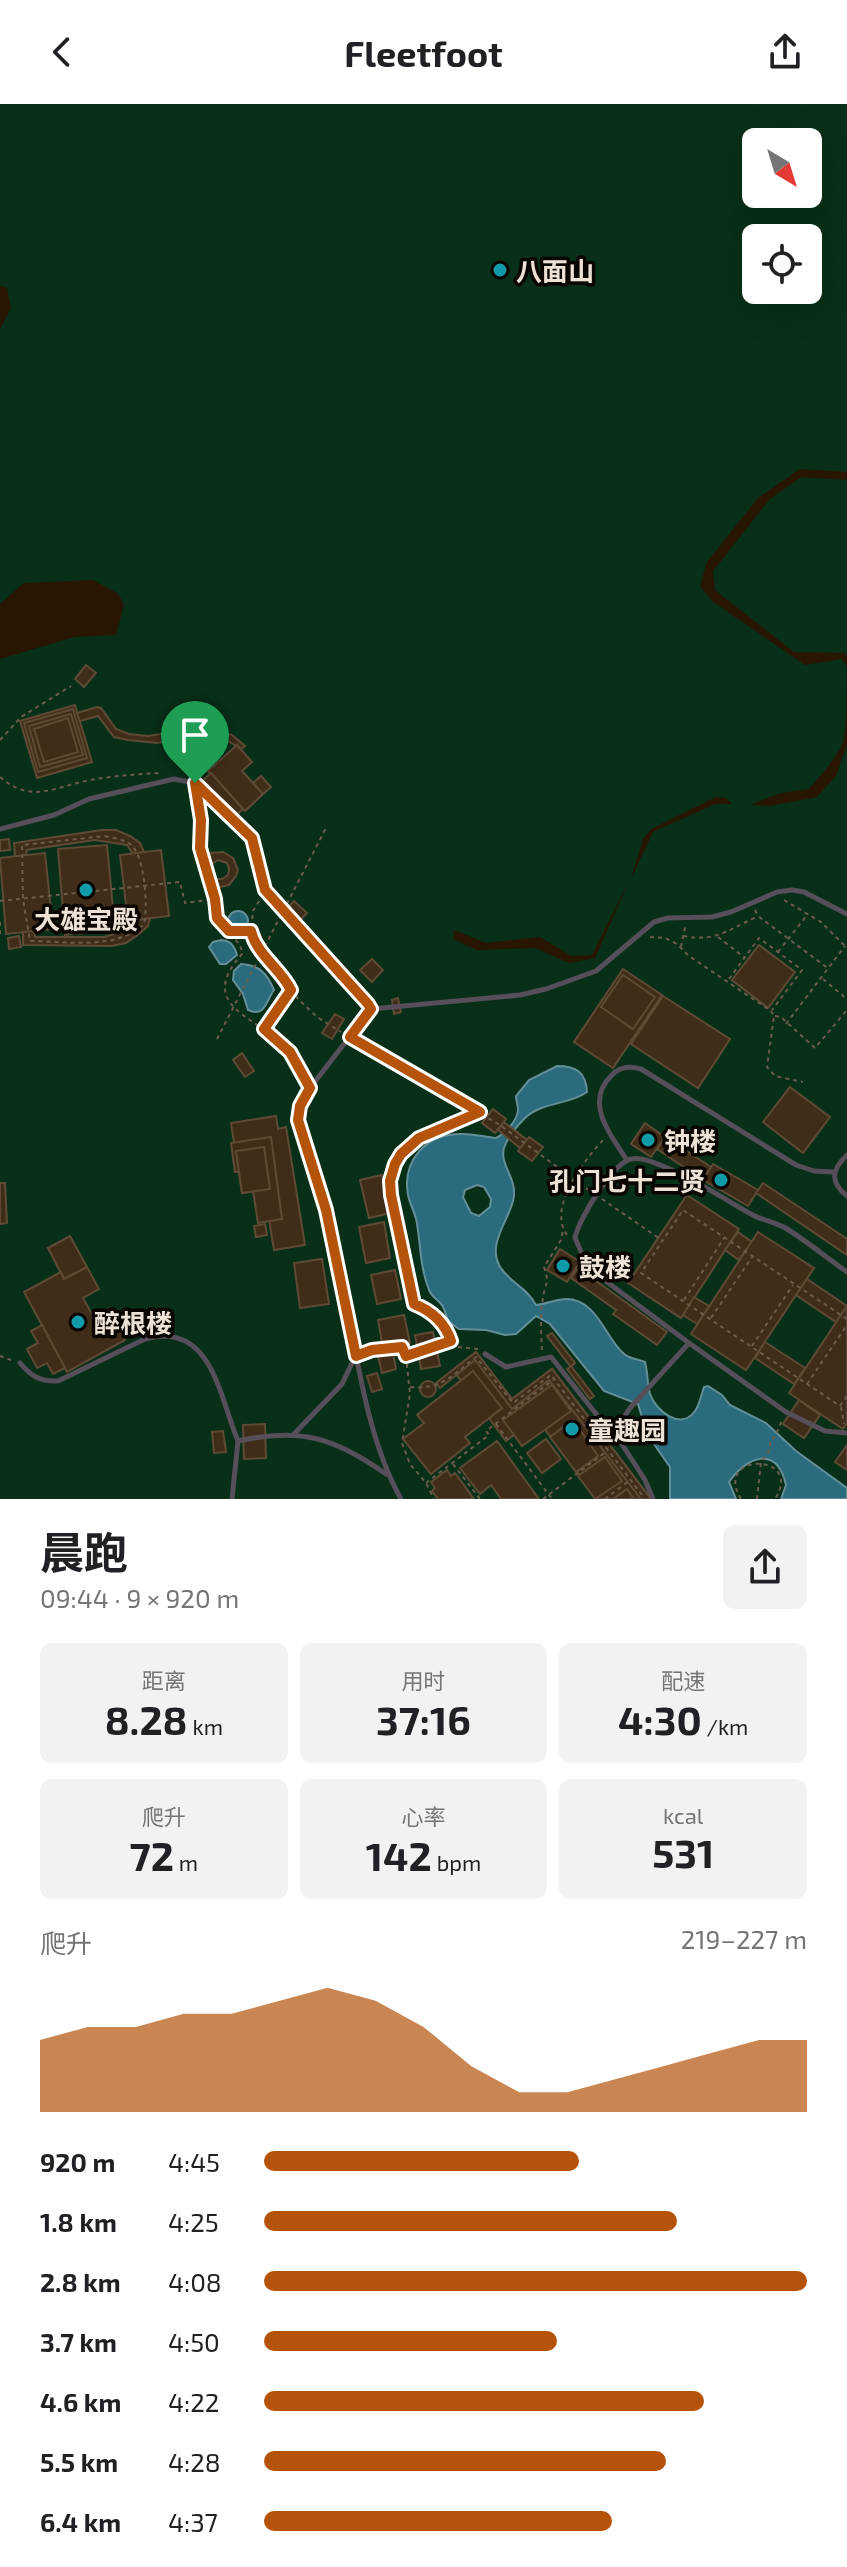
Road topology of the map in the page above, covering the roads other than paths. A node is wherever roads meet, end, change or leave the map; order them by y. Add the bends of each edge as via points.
1 (0, 829) edge
2 (847, 914) edge
3 (371, 1009) junction
4 (847, 1155) edge
5 (627, 1160) junction
6 (833, 1172) junction
7 (847, 1196) edge
8 (847, 1272) edge
9 (689, 1343) junction
10 (485, 1354) road end
11 (356, 1356) junction
12 (20, 1363) road end
13 (846, 1433) edge
14 (294, 1434) junction
15 (616, 1434) junction
16 (238, 1441) junction
17 (387, 1474) junction
18 (232, 1499) edge
19 (401, 1499) edge
20 (653, 1499) edge

1 - 3 lane via 89,799 173,779 195,783 252,838 265,890
2 - 3 lane via 792,890 712,917 654,922 596,971 546,989
3 - 11 lane via 310,1088 298,1120 326,1210
4 - 6 lane
5 - 6 lane via 601,1118 601,1091 618,1070 633,1067 796,1165
5 - 8 lane via 670,1169 758,1218 779,1224
5 - 9 lane via 579,1224 575,1242 607,1282
6 - 7 lane
9 - 13 lane via 786,1412 825,1431
9 - 15 lane via 630,1408
10 - 15 lane via 506,1367 549,1357
11 - 14 lane via 342,1384
11 - 17 lane
12 - 16 lane via 29,1375 58,1381 158,1335 188,1341 215,1375
14 - 16 lane
14 - 17 lane via 349,1448
15 - 20 lane
16 - 18 lane
17 - 19 lane

